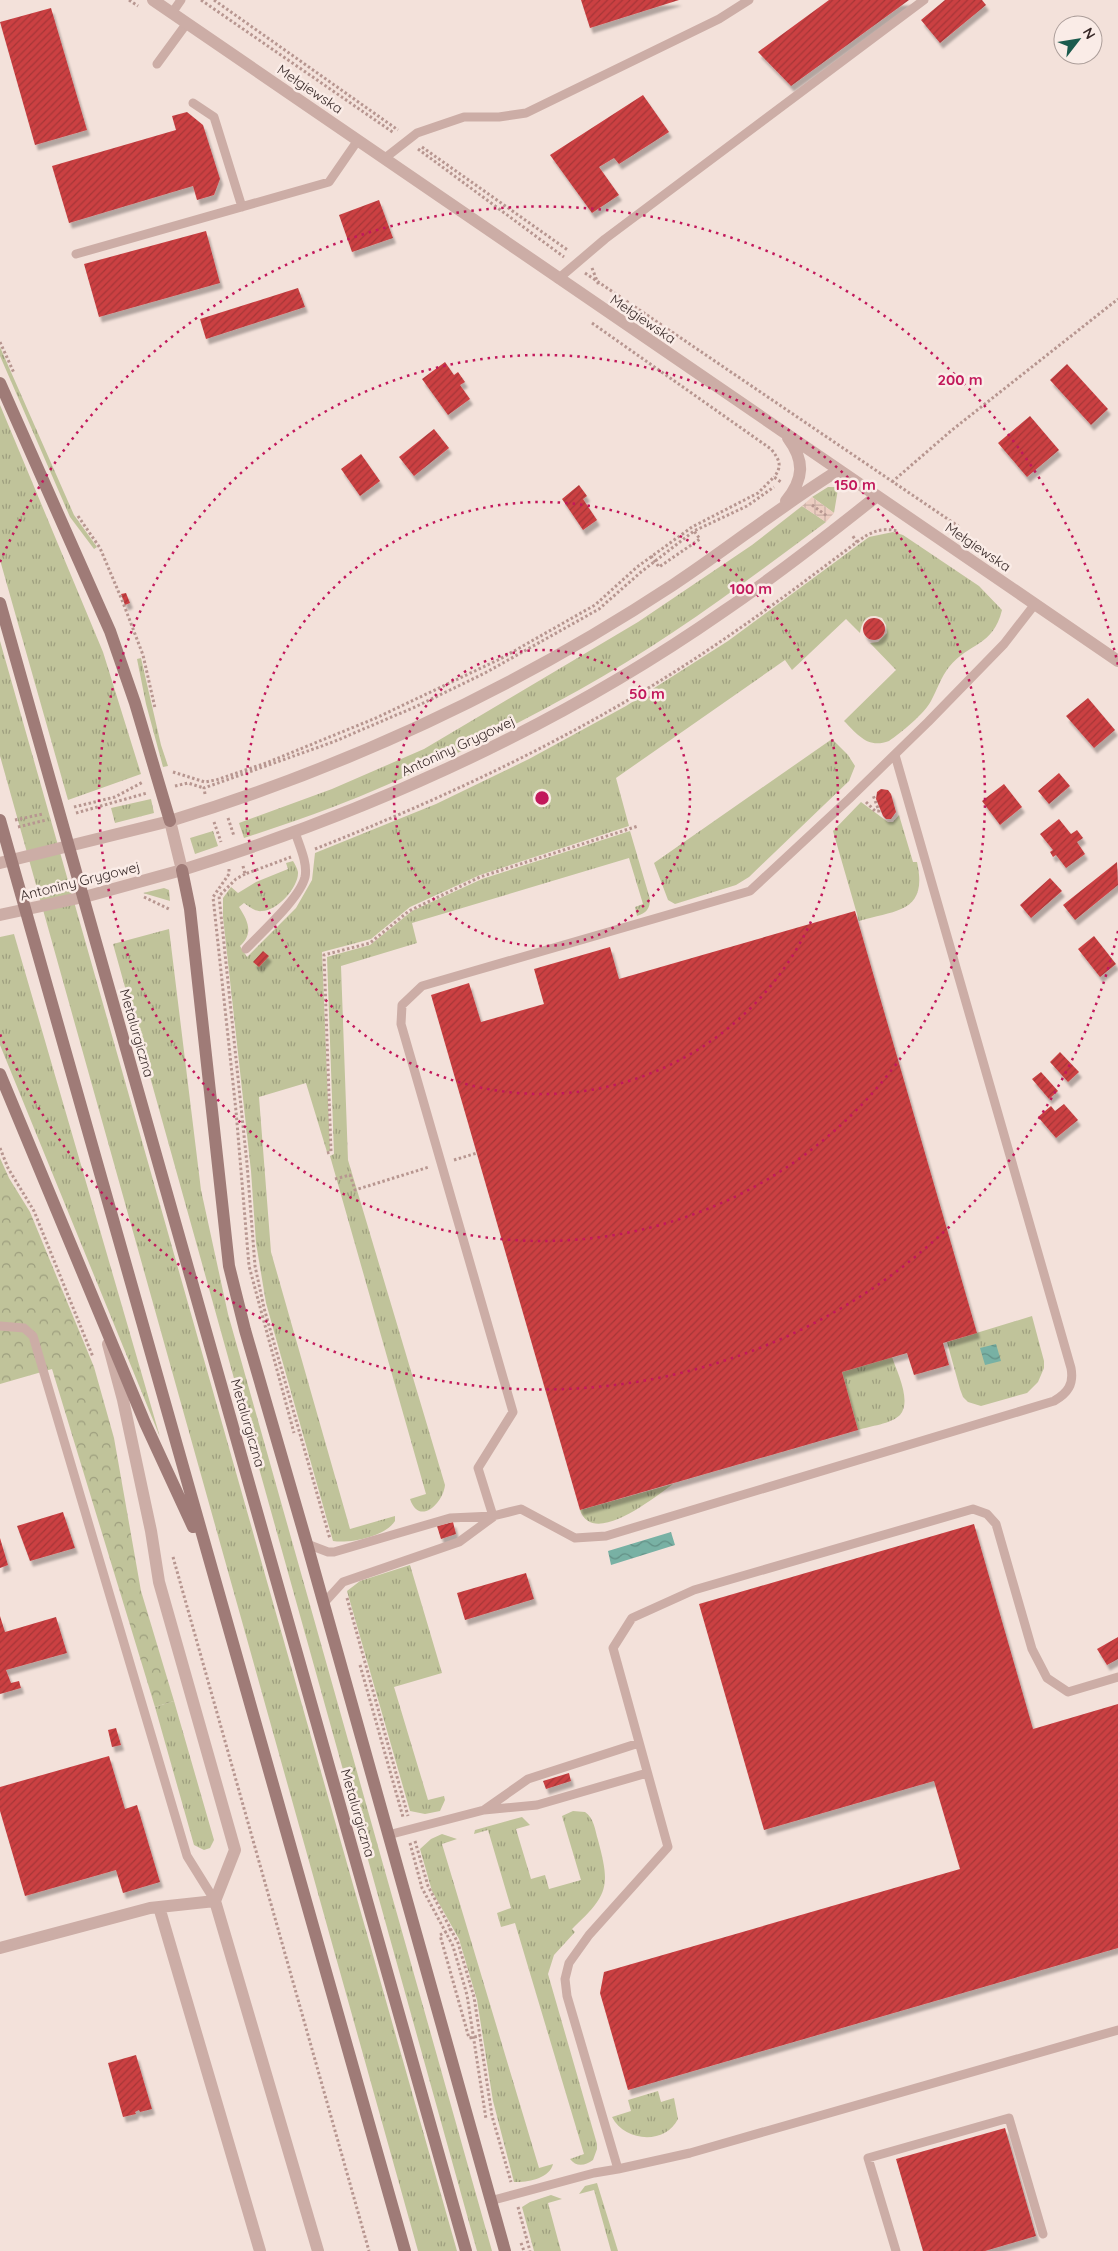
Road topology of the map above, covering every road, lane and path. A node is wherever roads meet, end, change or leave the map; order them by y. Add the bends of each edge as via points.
1 (153, 0) edge
2 (181, 0) edge
3 (749, 0) edge
4 (924, 0) edge
5 (172, 13) junction
6 (187, 23) junction
7 (158, 64) dead end
8 (193, 103) dead end
9 (358, 140) junction
10 (386, 158) junction
11 (242, 207) junction
12 (76, 254) dead end
13 (587, 274) dead end
14 (558, 279) junction
15 (1118, 299) edge
16 (0, 383) edge
17 (788, 410) junction
18 (780, 429) junction
19 (839, 470) junction
20 (783, 477) dead end
21 (893, 481) junction
22 (877, 496) junction
23 (778, 511) junction
24 (692, 527) dead end
25 (694, 531) junction
26 (902, 531) dead end
27 (857, 542) dead end
28 (651, 556) dead end
29 (965, 556) junction
30 (655, 561) junction
31 (0, 604) edge
32 (1035, 604) junction
33 (1118, 661) edge
34 (895, 755) junction
35 (144, 782) dead end
36 (877, 788) dead end
37 (146, 794) dead end
38 (109, 798) dead end
39 (862, 798) dead end
40 (110, 804) dead end
41 (210, 809) junction
42 (0, 820) edge
43 (170, 821) junction
44 (638, 826) dead end
45 (296, 832) junction
46 (226, 856) junction
47 (0, 863) edge
48 (182, 870) junction
49 (245, 874) dead end
50 (140, 895) dead end
51 (171, 910) dead end
52 (0, 915) edge
53 (246, 949) dead end
54 (0, 1074) edge
55 (0, 1148) edge
56 (327, 1153) dead end
57 (477, 1153) dead end
58 (449, 1161) dead end
59 (430, 1167) dead end
60 (335, 1179) dead end
61 (97, 1304) junction
62 (0, 1326) edge
63 (94, 1359) dead end
64 (295, 1438) dead end
65 (493, 1516) junction
66 (307, 1544) junction
67 (170, 1548) dead end
68 (334, 1552) junction
69 (1015, 1555) dead end
70 (1006, 1558) junction
71 (210, 1565) junction
72 (343, 1582) junction
73 (323, 1604) junction
74 (359, 1662) dead end
75 (1118, 1677) edge
76 (639, 1744) junction
77 (647, 1773) junction
78 (484, 1810) junction
79 (409, 1830) junction
80 (388, 1835) junction
81 (215, 1901) junction
82 (159, 1907) junction
83 (451, 1929) junction
84 (445, 1932) junction
85 (0, 1948) edge
86 (1118, 2030) edge
87 (480, 2036) junction
88 (475, 2037) junction
89 (488, 2126) dead end
90 (618, 2169) junction
91 (514, 2195) junction
92 (490, 2201) junction
93 (1043, 2234) dead end
94 (521, 2242) dead end
95 (260, 2251) edge
96 (318, 2251) edge
97 (369, 2251) edge
98 (405, 2251) edge
99 (466, 2251) edge
100 (505, 2251) edge
101 (524, 2251) edge
102 (530, 2251) edge
103 (896, 2251) edge

1 - 5 street, Mełgiewska
2 - 5 lane
3 - 10 lane via 719,19 526,113 464,117 417,133
4 - 14 lane via 612,233
5 - 6 street, Mełgiewska
6 - 7 lane
6 - 9 street, Mełgiewska
8 - 11 lane via 214,117
9 - 10 street, Mełgiewska
9 - 11 lane via 329,182
10 - 14 street, Mełgiewska
11 - 12 lane
13 - 17 path
14 - 18 street, Mełgiewska
15 - 21 path via 952,430
16 - 43 main road via 110,631
17 - 18 path
17 - 21 path
18 - 19 street, Mełgiewska
18 - 23 street via 799,457 800,479
19 - 22 street, Mełgiewska
19 - 23 street
20 - 25 path via 763,497
21 - 22 path
21 - 29 path via 958,526
22 - 29 street, Mełgiewska
22 - 45 street, Antoniny Grygowej via 723,612 591,694 438,773
23 - 41 street via 657,595 493,690 412,730
24 - 25 path
25 - 30 path
25 - 30 path via 700,539 659,566
26 - 27 path via 882,529
28 - 30 path
29 - 32 street, Mełgiewska
30 - 41 path via 599,609 484,673 333,742 204,788
31 - 99 main road, Metalurgiczna
32 - 33 street, Mełgiewska
32 - 34 lane via 1004,644
34 - 65 lane via 750,891 422,986 402,1005 402,1024 513,1412 478,1468
34 - 65 lane via 1072,1368 1070,1388 1054,1402 606,1536 575,1538 521,1509
35 - 38 path
36 - 39 path via 872,792 879,811
37 - 40 path
41 - 43 street
41 - 46 path
42 - 71 main road
43 - 47 street
43 - 48 street
44 - 56 path via 480,877 409,911 370,943 324,955 331,1152
45 - 46 street, Antoniny Grygowej
45 - 53 lane via 306,876 300,891
46 - 48 street, Antoniny Grygowej
46 - 64 path via 229,874 213,897 249,1266
48 - 52 street, Antoniny Grygowej
48 - 66 main road via 190,908 229,1266
49 - 68 path via 225,889 219,901 255,1266 264,1308
50 - 51 path
54 - 61 main road
55 - 63 path via 34,1211
57 - 58 path
59 - 60 path via 355,1190 350,1175
61 - 71 main road
61 - 81 street via 123,1400 159,1582 235,1850
62 - 81 lane via 24,1328 32,1336 187,1856
65 - 68 lane via 450,1518
65 - 72 lane via 459,1542
66 - 68 lane
66 - 73 main road
67 - 97 path
69 - 70 lane
70 - 75 lane via 1032,1649 1047,1678 1068,1692
70 - 76 lane via 996,1524 987,1514 974,1509 694,1590 632,1618 613,1648
71 - 98 main road
72 - 73 lane
72 - 79 path
73 - 80 main road
74 - 79 path
76 - 77 lane
76 - 78 lane via 528,1779
77 - 78 lane via 537,1805
77 - 90 lane via 668,1847 589,1935 569,1963 565,1979 567,1996
78 - 79 lane
79 - 80 lane
79 - 83 path via 428,1886
79 - 84 path via 422,1888
80 - 92 main road
81 - 82 street
81 - 96 street
82 - 85 street
82 - 95 street
83 - 84 path
83 - 87 path via 474,1997
84 - 88 path via 453,1946
84 - 88 path via 440,1934 470,2038
86 - 90 lane via 690,2153
87 - 88 path
87 - 91 path via 492,2116
88 - 89 path
90 - 91 lane
91 - 92 lane
91 - 102 path
92 - 100 main road
93 - 103 lane via 1009,2118 868,2158
94 - 101 path

